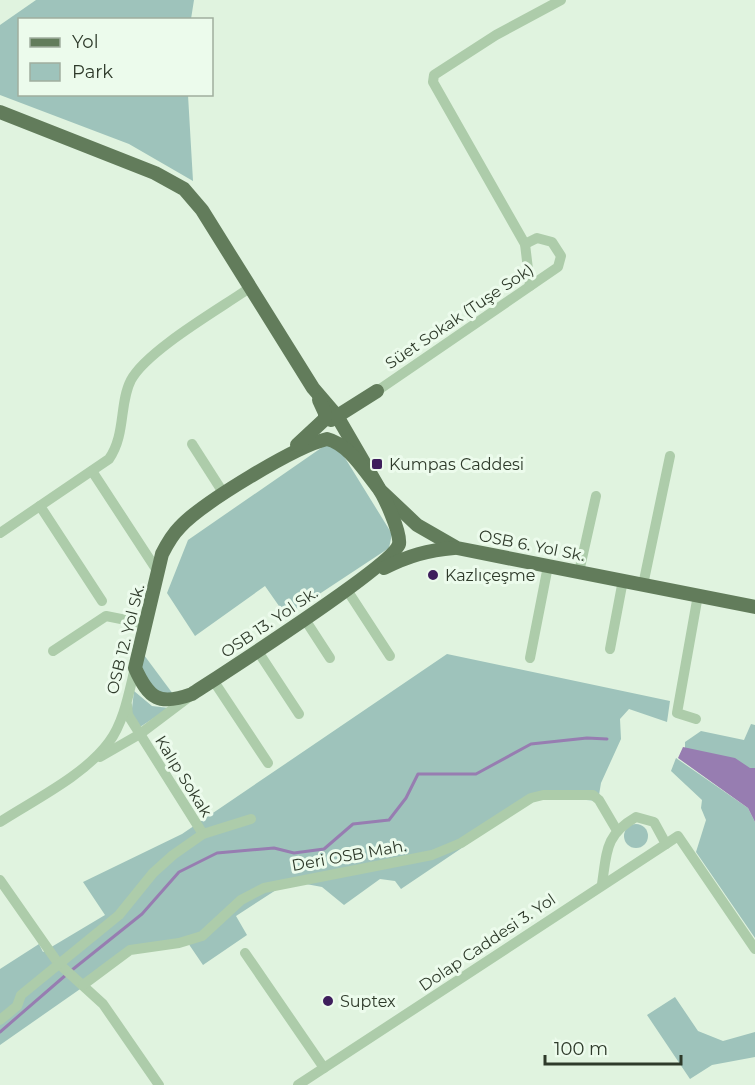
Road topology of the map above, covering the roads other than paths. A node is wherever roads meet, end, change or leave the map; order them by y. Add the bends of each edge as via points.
1 (561, 0) edge
2 (0, 112) edge
3 (525, 244) junction
4 (530, 286) junction
5 (251, 287) junction
6 (313, 388) junction
7 (377, 391) junction
8 (332, 411) junction
9 (320, 426) junction
10 (350, 437) junction
11 (192, 444) dead end
12 (670, 456) dead end
13 (276, 462) junction
14 (92, 471) junction
15 (380, 490) junction
16 (224, 494) junction
17 (596, 496) dead end
18 (40, 506) junction
19 (0, 533) edge
20 (457, 548) junction
21 (548, 566) junction
22 (158, 572) junction
23 (579, 572) junction
24 (364, 578) junction
25 (623, 580) junction
26 (643, 585) junction
27 (347, 590) junction
28 (698, 596) junction
29 (102, 601) dead end
30 (755, 607) edge
31 (304, 618) junction
32 (146, 624) junction
33 (610, 649) dead end
34 (258, 650) junction
35 (53, 651) dead end
36 (390, 656) dead end
37 (330, 658) dead end
38 (530, 658) dead end
39 (135, 668) junction
40 (213, 680) junction
41 (192, 694) junction
42 (127, 702) junction
43 (299, 714) dead end
44 (696, 719) dead end
45 (140, 734) junction
46 (89, 763) junction
47 (268, 763) dead end
48 (251, 819) dead end
49 (0, 822) edge
50 (616, 829) junction
51 (203, 834) junction
52 (666, 844) junction
53 (0, 880) edge
54 (602, 884) junction
55 (755, 949) edge
56 (245, 953) dead end
57 (62, 966) junction
58 (81, 983) junction
59 (0, 1020) edge
60 (324, 1068) junction
61 (159, 1085) edge
62 (298, 1085) edge

1 - 3 street via 434,75 433,82
2 - 5 main road via 155,173 184,189 202,210
3 - 4 street
3 - 4 street, Süet Sokak (Tuşe Sok) via 537,238 552,242 561,256 558,267
4 - 7 street, Süet Sokak (Tuşe Sok)
5 - 6 main road
5 - 14 street via 152,356 130,380 116,449
6 - 8 main road, OSB 6. Yol Sk.
6 - 9 main road via 325,413
7 - 8 main road via 349,408
7 - 10 main road via 350,418
8 - 9 main road
8 - 10 main road, OSB 6. Yol Sk.
9 - 13 main road
10 - 15 main road, OSB 6. Yol Sk.
11 - 16 street
12 - 26 street
13 - 15 main road via 319,441 334,440
13 - 16 main road, OSB 12. Yol Sk.
14 - 18 street
14 - 22 street
15 - 20 main road, OSB 6. Yol Sk. via 417,525
15 - 24 main road via 397,529 399,544 388,559
16 - 22 main road, OSB 12. Yol Sk. via 180,527 162,554
17 - 23 street
18 - 19 street
18 - 29 street
20 - 21 main road, OSB 6. Yol Sk.
20 - 24 main road via 410,555
21 - 23 main road, OSB 6. Yol Sk.
21 - 38 street
22 - 32 main road, OSB 12. Yol Sk.
23 - 25 main road, OSB 6. Yol Sk.
24 - 27 main road, OSB 13. Yol Sk.
25 - 26 main road, OSB 6. Yol Sk.
25 - 33 street
26 - 28 main road, OSB 6. Yol Sk.
27 - 31 main road, OSB 13. Yol Sk.
27 - 36 street
28 - 30 main road, OSB 6. Yol Sk.
28 - 44 street via 677,713
31 - 34 main road, OSB 13. Yol Sk.
31 - 37 street
32 - 35 street via 106,616
32 - 39 main road, OSB 12. Yol Sk.
34 - 40 main road, OSB 13. Yol Sk.
34 - 43 street
39 - 41 main road via 142,684 157,699 173,701
39 - 42 street, OSB 12. Yol Sk.
40 - 41 main road, OSB 13. Yol Sk.
40 - 47 street
41 - 45 street
42 - 45 street, Kalıp Sokak via 128,715
42 - 46 street, OSB 12. Yol Sk. via 108,743
45 - 46 street
45 - 51 street, Kalıp Sokak
46 - 49 street, OSB 12. Yol Sk.
48 - 51 street
50 - 52 street via 636,817 654,822
50 - 54 street via 606,853
50 - 58 street, Deri OSB Mah. via 593,795 531,798 461,843 432,855 264,888 241,900 202,936 130,950
51 - 57 street via 162,864 119,915
52 - 54 street, Dolap Caddesi 3. Yol
52 - 55 street via 678,836
53 - 57 street
54 - 60 street, Dolap Caddesi 3. Yol
56 - 60 street
57 - 58 street
57 - 59 street via 21,995 17,1006
58 - 61 street via 103,1004
60 - 62 street, Dolap Caddesi 3. Yol

